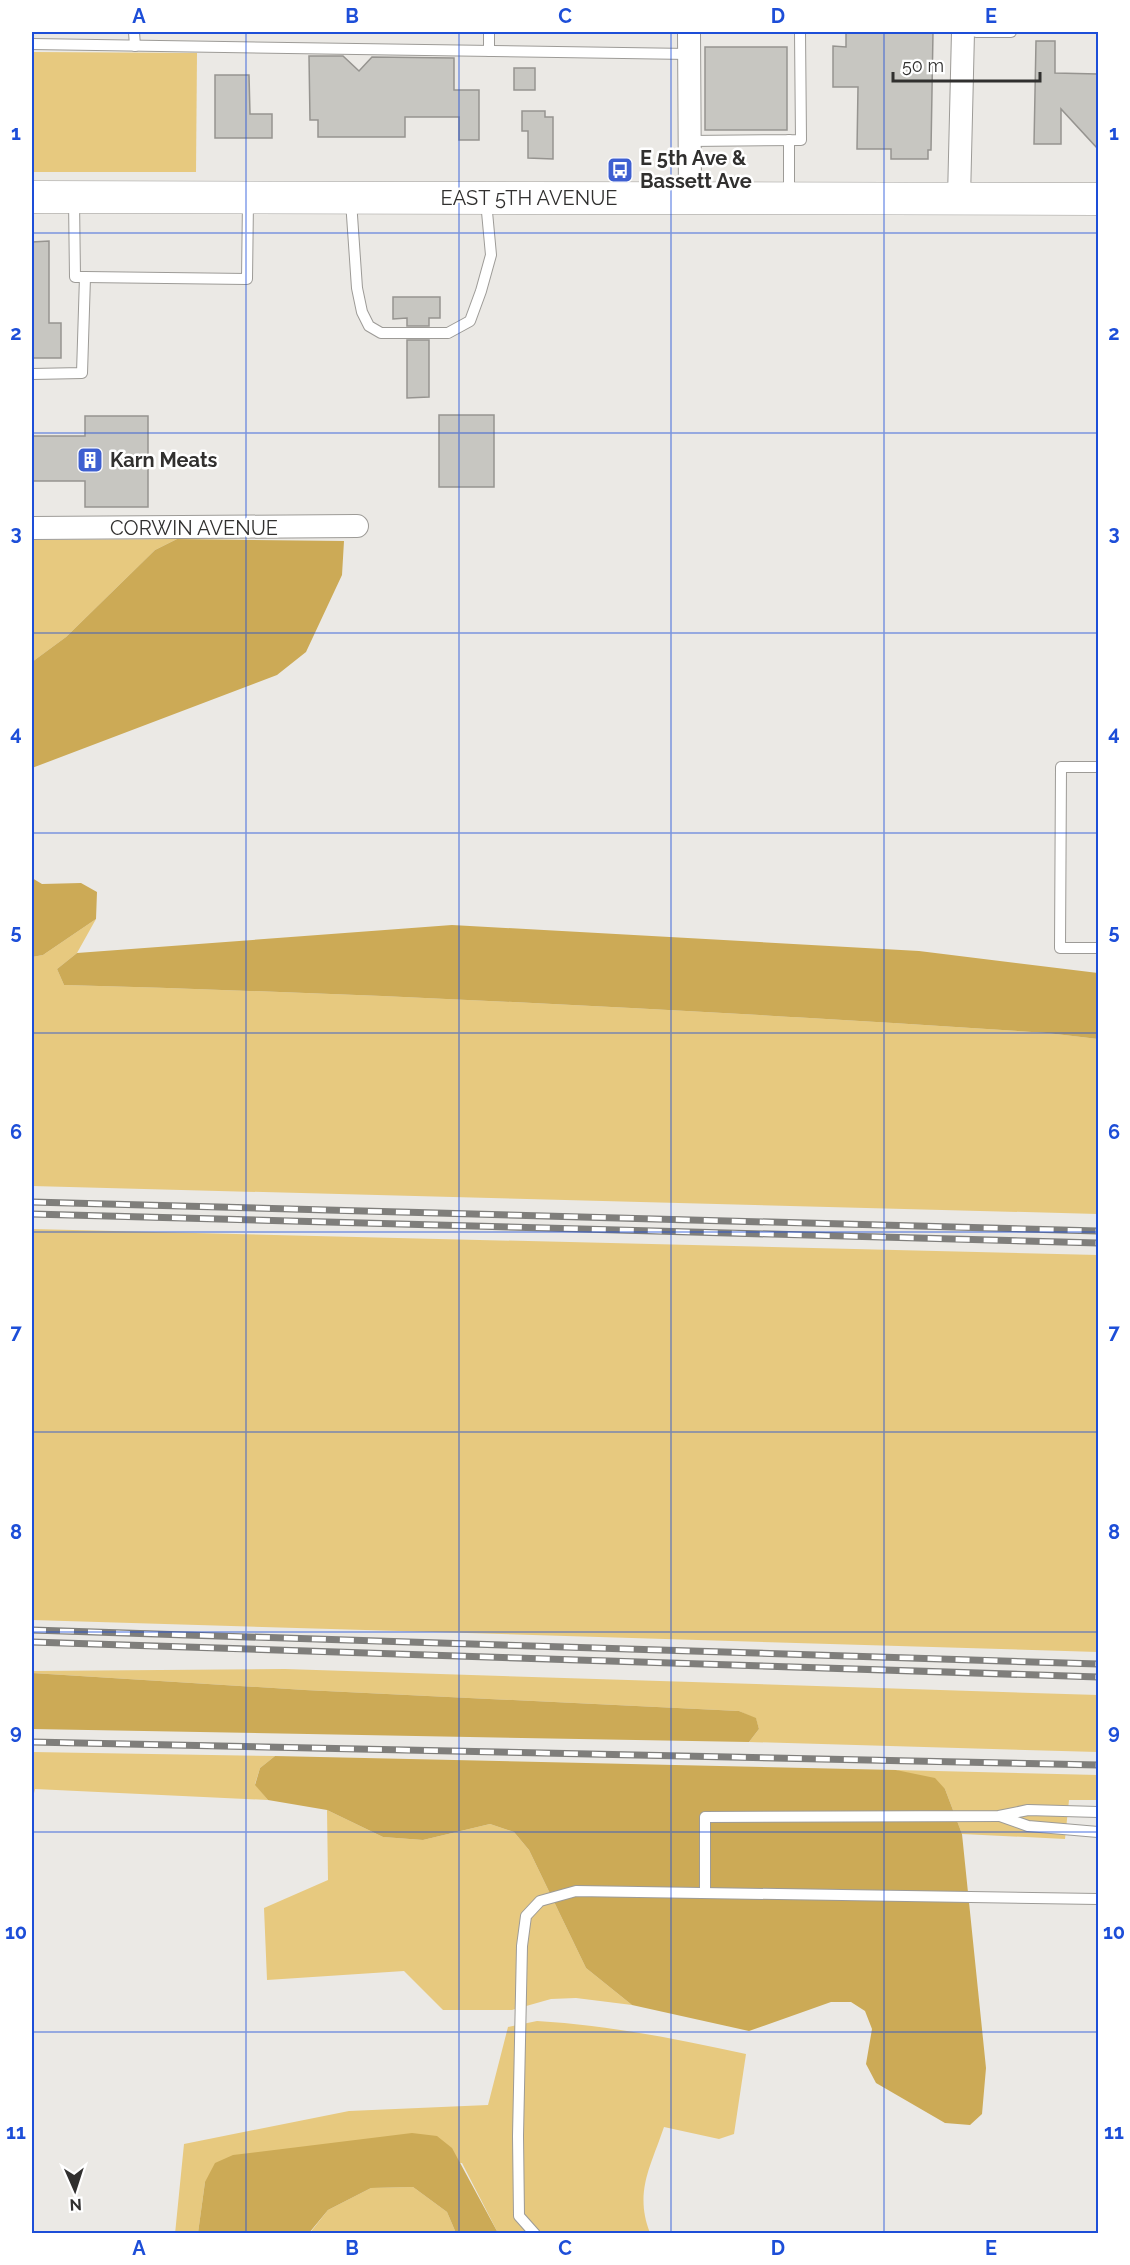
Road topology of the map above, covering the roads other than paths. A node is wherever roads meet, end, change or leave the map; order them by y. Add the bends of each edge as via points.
1 (134, 32) edge
2 (489, 32) edge
3 (689, 32) edge
4 (800, 32) edge
5 (963, 32) edge
6 (976, 32) edge
7 (1011, 32) edge
8 (32, 44) edge
9 (135, 46) junction
10 (489, 51) junction
11 (689, 54) junction
12 (789, 140) junction
13 (690, 141) junction
14 (32, 197) edge
15 (74, 198) junction
16 (248, 198) junction
17 (350, 198) junction
18 (486, 198) junction
19 (960, 198) junction
20 (690, 199) junction
21 (789, 199) junction
22 (1098, 199) edge
23 (85, 277) junction
24 (32, 374) edge
25 (357, 526) dead end
26 (32, 528) edge
27 (1098, 767) edge
28 (1098, 948) edge
29 (1098, 1812) edge
30 (999, 1816) junction
31 (1098, 1832) edge
32 (705, 1893) junction
33 (1098, 1899) edge
34 (535, 2234) edge

1 - 9 lane
2 - 10 lane
3 - 11 street
4 - 12 lane via 801,140
5 - 19 street
6 - 7 lane
8 - 9 lane
9 - 10 lane
10 - 11 lane
11 - 13 street
12 - 13 lane
12 - 21 lane
13 - 20 street
14 - 15 main road, EAST 5TH AVENUE
15 - 16 main road, EAST 5TH AVENUE
15 - 23 lane via 75,277
16 - 17 main road, EAST 5TH AVENUE
16 - 23 lane via 247,279
17 - 18 main road, EAST 5TH AVENUE
17 - 18 lane via 362,312 369,326 381,333 448,333 470,321 491,255
18 - 20 main road, EAST 5TH AVENUE
19 - 21 main road, EAST 5TH AVENUE
19 - 22 main road, EAST 5TH AVENUE
20 - 21 main road, EAST 5TH AVENUE
23 - 24 lane via 82,374
25 - 26 street, CORWIN AVENUE
27 - 28 lane via 1061,767 1060,948
29 - 30 lane via 1028,1810
30 - 31 lane via 1028,1826
30 - 32 lane via 705,1817
32 - 33 lane
32 - 34 lane via 576,1891 540,1901 526,1916 522,1946 519,2216

